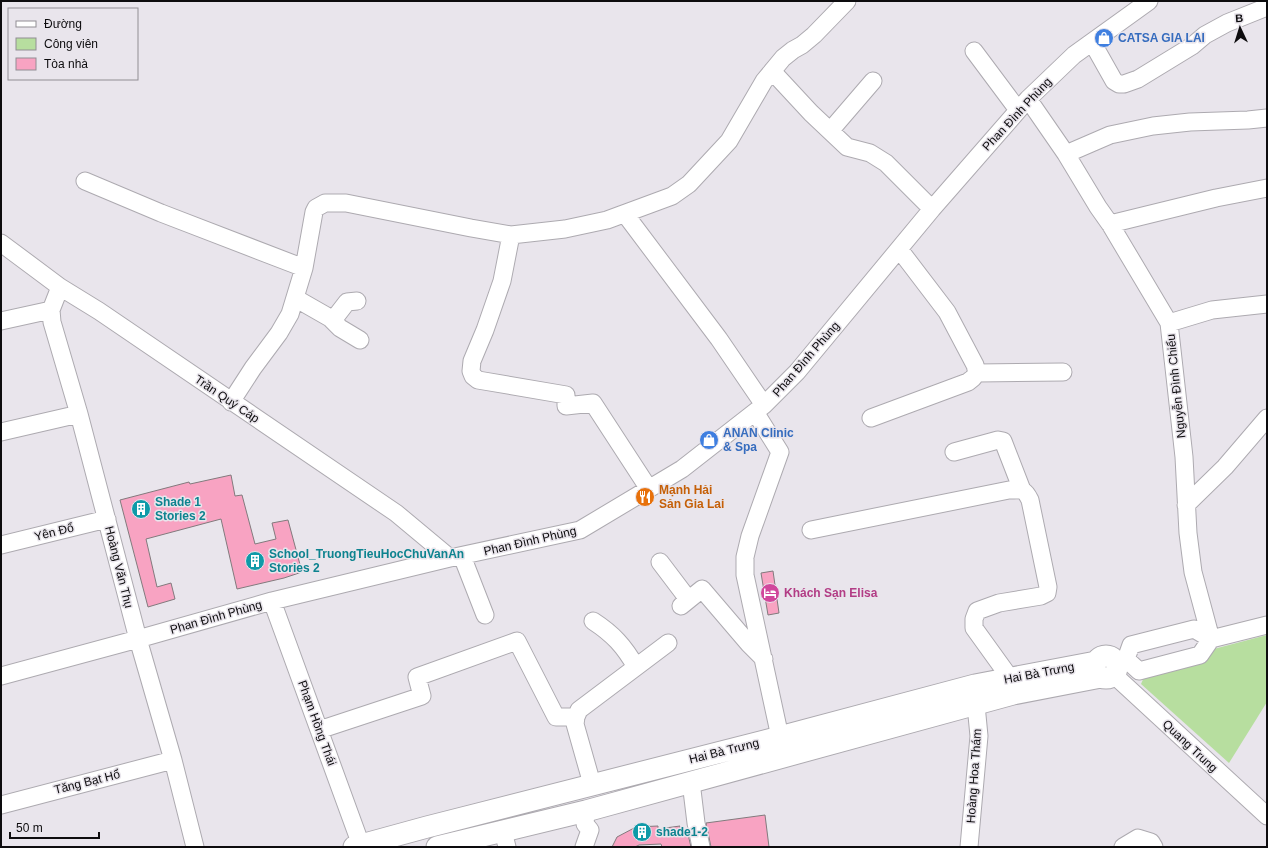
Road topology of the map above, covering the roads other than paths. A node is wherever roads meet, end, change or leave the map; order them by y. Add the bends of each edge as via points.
1 (835, 1) edge
2 (847, 1) edge
3 (1149, 1) edge
4 (1267, 7) edge
5 (1092, 42) junction
6 (793, 50) junction
7 (974, 51) dead end
8 (772, 71) junction
9 (873, 81) dead end
10 (1023, 104) junction
11 (1267, 118) edge
12 (830, 131) junction
13 (1066, 154) junction
14 (85, 180) dead end
15 (1267, 188) edge
16 (932, 209) junction
17 (625, 214) junction
18 (1110, 224) junction
19 (511, 235) junction
20 (1, 243) edge
21 (899, 249) junction
22 (304, 268) junction
23 (60, 287) junction
24 (295, 298) junction
25 (357, 301) dead end
26 (1267, 304) edge
27 (51, 310) junction
28 (330, 318) junction
29 (1, 321) edge
30 (1169, 323) junction
31 (360, 340) dead end
32 (977, 372) junction
33 (1063, 372) dead end
34 (231, 402) junction
35 (760, 409) junction
36 (79, 414) junction
37 (871, 418) dead end
38 (1267, 418) edge
39 (1, 432) edge
40 (954, 452) dead end
41 (649, 488) junction
42 (1022, 490) junction
43 (1186, 505) junction
44 (107, 519) junction
45 (811, 530) dead end
46 (1, 545) edge
47 (456, 557) junction
48 (660, 562) dead end
49 (272, 602) junction
50 (485, 615) dead end
51 (593, 621) dead end
52 (1267, 625) edge
53 (138, 639) junction
54 (1211, 639) junction
55 (668, 643) dead end
56 (764, 659) junction
57 (636, 667) junction
58 (1110, 667) junction
59 (1, 676) edge
60 (1012, 686) junction
61 (975, 695) junction
62 (576, 717) junction
63 (319, 730) junction
64 (780, 737) junction
65 (173, 760) junction
66 (691, 782) junction
67 (592, 784) junction
68 (1, 804) edge
69 (1267, 816) edge
70 (585, 817) junction
71 (505, 839) edge
72 (358, 846) edge
73 (195, 847) edge
74 (437, 847) edge
75 (571, 847) edge
76 (584, 847) edge
77 (701, 847) edge
78 (969, 847) edge
79 (1123, 847) edge
80 (1154, 847) edge

1 - 6 street via 796,42
2 - 6 street via 814,35
3 - 5 street, Phan Đình Phùng
4 - 5 street via 1227,23 1138,79 1124,84 1114,81
5 - 10 street, Phan Đình Phùng via 1074,55
6 - 8 street
7 - 10 street, Nguyễn Đình Chiểu
8 - 12 street
8 - 17 street via 729,141 689,184 672,196
9 - 12 street
10 - 13 street, Nguyễn Đình Chiểu
10 - 16 street, Phan Đình Phùng
11 - 13 street via 1153,126 1110,135
12 - 16 street via 847,147 870,153 886,163
13 - 18 street, Nguyễn Đình Chiểu
14 - 22 street via 160,213
15 - 18 street
16 - 21 street, Phan Đình Phùng
17 - 19 street via 565,229
17 - 35 street via 719,339
18 - 30 street, Nguyễn Đình Chiểu
19 - 22 street via 346,203 325,203 314,212
19 - 41 street via 502,281 472,361 473,376 478,380 566,395 566,406 593,403
20 - 23 street, Trần Quý Cáp
21 - 32 street via 947,312
21 - 35 street, Phan Đình Phùng via 797,372
22 - 24 street
23 - 27 street
23 - 34 street, Trần Quý Cáp via 100,311
24 - 28 street
24 - 34 street via 286,324
25 - 28 street via 347,302 337,316
26 - 30 street via 1217,309
27 - 29 street
27 - 36 street, Hoàng Văn Thụ via 52,322
28 - 31 street via 340,328
30 - 43 street, Nguyễn Đình Chiểu via 1184,457
32 - 33 street
32 - 37 street via 968,382
34 - 47 street, Trần Quý Cáp via 396,513
35 - 41 street, Phan Đình Phùng via 682,469
35 - 56 street via 780,452 745,557 747,586
36 - 39 street
36 - 44 street, Hoàng Văn Thụ
38 - 43 street via 1226,467
40 - 42 street via 998,440 1003,441
41 - 47 street, Phan Đình Phùng via 580,530
42 - 45 street via 1009,490
42 - 60 street via 1030,500 1048,587 1047,593 1000,603 977,611 974,619 974,628
43 - 54 street, Nguyễn Đình Chiểu via 1194,572
44 - 46 street, Yên Đổ
44 - 53 street, Hoàng Văn Thụ
47 - 49 street, Phan Đình Phùng
47 - 50 street
48 - 56 street via 684,602 702,589
49 - 53 street, Phan Đình Phùng
49 - 63 street, Phạm Hồng Thái
51 - 57 street via 618,641
52 - 54 street
53 - 59 street, Phan Đình Phùng
53 - 65 street, Hoàng Văn Thụ
54 - 58 street via 1200,655 1139,671
54 - 58 street via 1194,629 1132,645
55 - 57 street
56 - 64 street
57 - 62 street via 579,710
58 - 60 main road, Hai Bà Trưng
58 - 69 street, Quang Trung
60 - 61 main road, Hai Bà Trưng
61 - 64 main road, Hai Bà Trưng
61 - 66 main road
61 - 78 street, Hoàng Hoa Thám via 979,736
62 - 63 street via 556,717 517,641 417,677 422,696
62 - 67 street via 575,724
63 - 72 street, Phạm Hồng Thái
64 - 67 main road, Hai Bà Trưng
65 - 68 street, Tăng Bạt Hổ
65 - 73 street, Hoàng Văn Thụ
66 - 70 main road
66 - 77 street
67 - 70 main road
67 - 72 main road, Hai Bà Trưng
70 - 71 main road
70 - 75 street
70 - 76 street via 590,830
71 - 74 main road
79 - 80 street via 1138,838 1151,842

